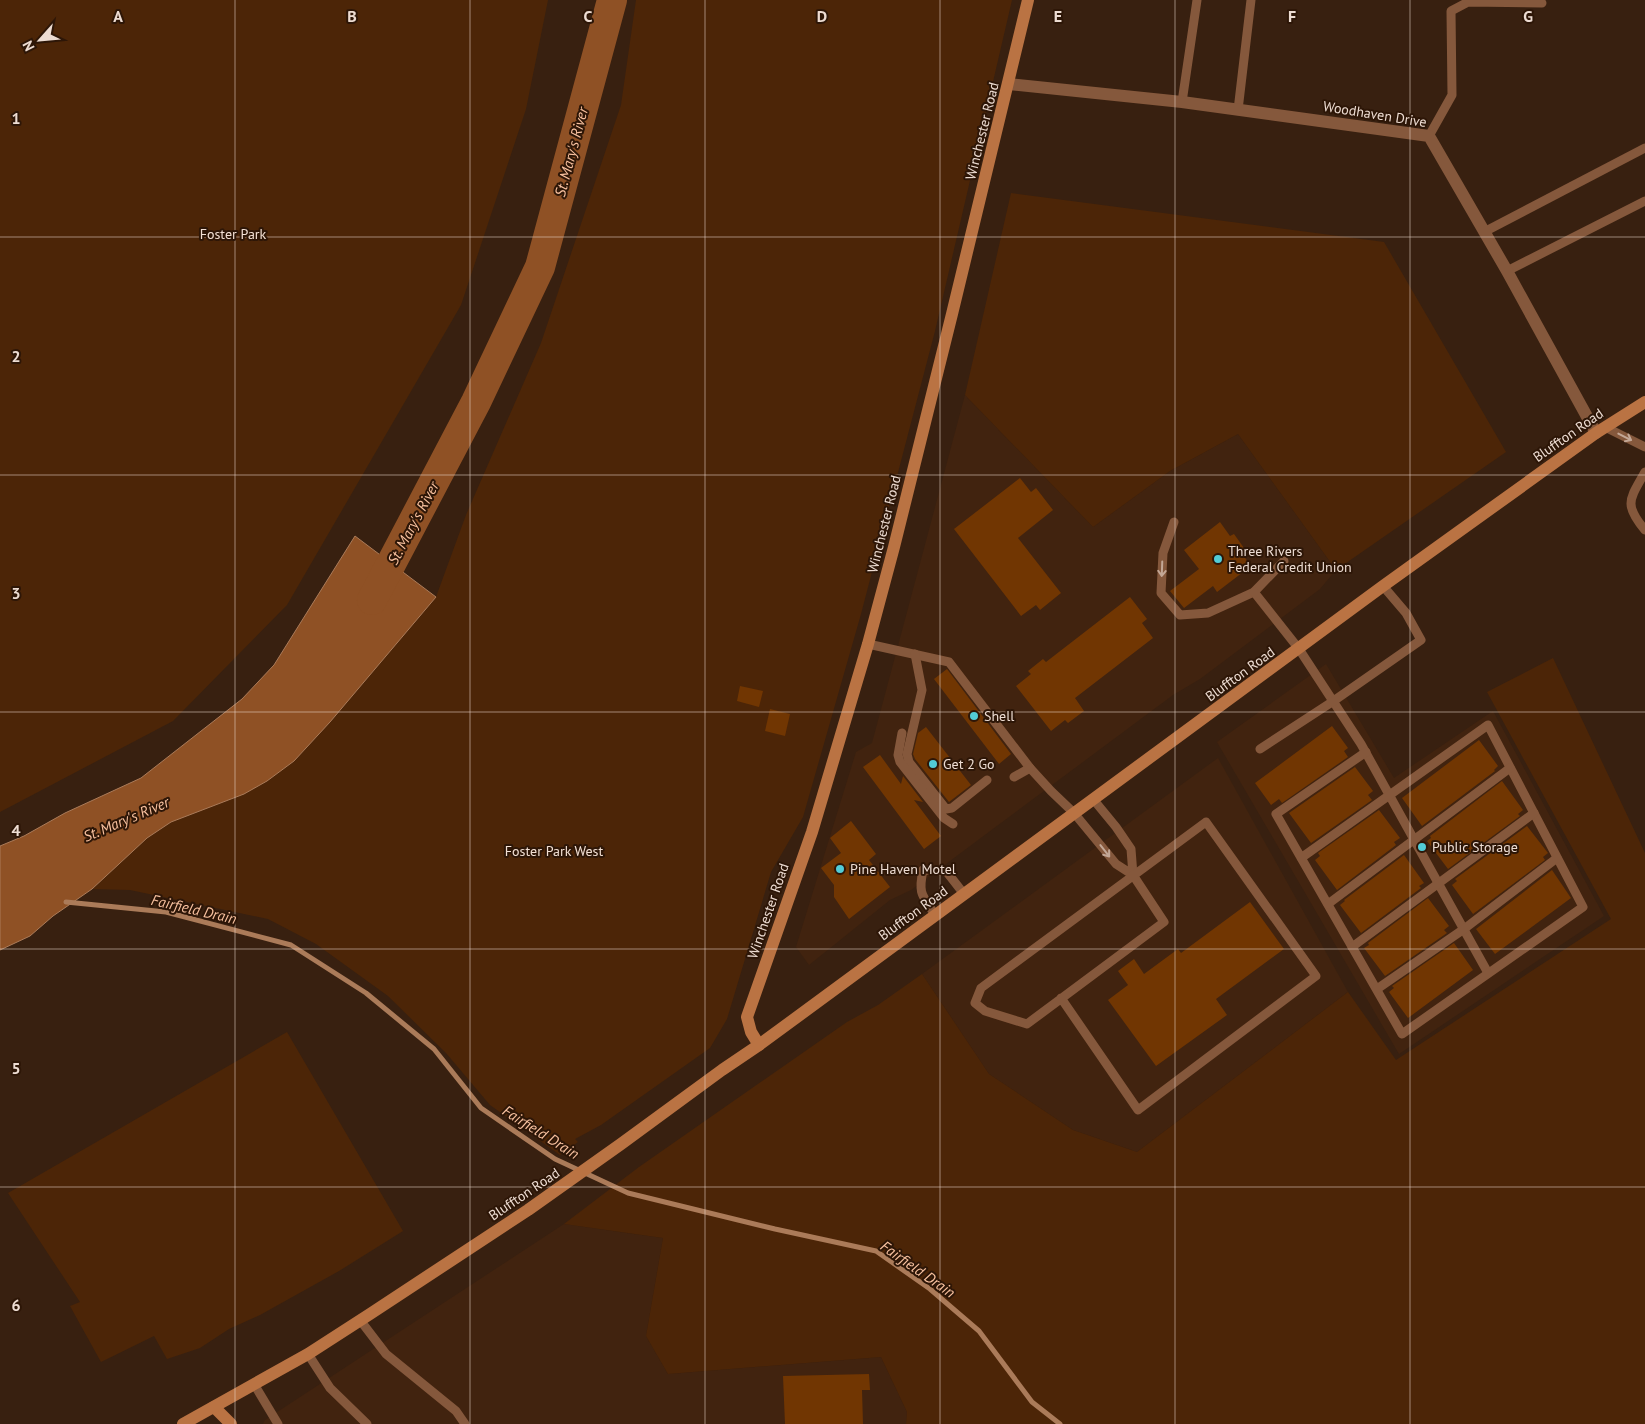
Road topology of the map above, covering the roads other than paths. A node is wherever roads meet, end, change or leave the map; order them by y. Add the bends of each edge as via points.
1 (1028, 0) edge
2 (1197, 0) edge
3 (1251, 0) edge
4 (1542, 3) dead end
5 (1009, 84) junction
6 (1182, 102) junction
7 (1238, 110) junction
8 (1429, 136) junction
9 (1645, 148) edge
10 (1645, 201) edge
11 (1484, 232) junction
12 (1507, 271) junction
13 (1645, 402) edge
14 (1600, 430) junction
15 (1645, 448) edge
16 (1645, 472) edge
17 (1174, 522) dead end
18 (1645, 530) edge
19 (1284, 561) dead end
20 (1383, 586) junction
21 (1254, 592) junction
22 (868, 644) junction
23 (1298, 650) junction
24 (915, 654) junction
25 (1332, 702) junction
26 (902, 733) dead end
27 (1260, 748) dead end
28 (1366, 752) junction
29 (1030, 768) junction
30 (1510, 768) junction
31 (1014, 777) dead end
32 (987, 780) dead end
33 (1389, 795) junction
34 (1093, 799) junction
35 (1074, 813) junction
36 (1534, 813) junction
37 (953, 824) dead end
38 (1414, 839) junction
39 (1301, 858) junction
40 (1557, 858) junction
41 (1133, 875) junction
42 (1439, 884) junction
43 (964, 894) junction
44 (1328, 904) junction
45 (936, 915) junction
46 (1464, 929) junction
47 (1352, 947) junction
48 (1488, 973) junction
49 (1377, 989) junction
50 (1061, 998) junction
51 (759, 1045) junction
52 (360, 1320) junction
53 (308, 1354) junction
54 (254, 1384) junction
55 (214, 1407) junction
56 (183, 1424) edge
57 (231, 1424) edge
58 (278, 1424) edge
59 (367, 1424) edge
60 (465, 1424) edge

1 - 5 main road, Winchester Road
2 - 6 lane
3 - 7 lane
4 - 8 lane via 1468,2 1451,11 1452,95
5 - 6 street, Woodhaven Drive
5 - 22 main road, Winchester Road
6 - 7 street, Woodhaven Drive
7 - 8 street, Woodhaven Drive
8 - 11 street, Woodhaven Drive
9 - 11 lane
10 - 12 lane
11 - 12 street, Woodhaven Drive
12 - 14 street, Woodhaven Drive
13 - 14 main road, Bluffton Road
14 -> 15 lane
14 - 20 main road, Bluffton Road
16 - 18 lane via 1633,493 1631,507
17 -> 21 lane via 1163,553 1162,593 1180,616 1208,613
19 - 21 lane
20 - 23 main road, Bluffton Road
20 - 25 lane via 1406,613 1421,640
21 - 23 lane
22 - 24 lane
22 - 51 main road, Winchester Road via 812,832 747,1017
23 - 25 lane
23 - 34 main road, Bluffton Road
24 - 29 lane via 949,662
24 - 32 lane via 922,690 907,754 909,762 946,809 952,808
25 - 27 lane
25 - 28 lane
26 - 37 lane via 900,762 944,818
28 - 33 lane
28 - 39 lane via 1276,814
29 - 31 lane
29 - 35 lane
30 - 33 lane via 1488,725
30 - 36 lane
30 - 38 lane
33 - 38 lane
33 - 39 lane
34 - 35 main road, Bluffton Road
34 - 41 lane via 1131,849
35 -> 41 lane via 1116,864
35 - 43 main road, Bluffton Road
36 - 40 lane
36 - 42 lane
38 - 42 lane
38 - 44 lane
39 - 44 lane
40 - 46 lane
40 - 48 lane via 1583,907
41 - 50 lane via 1164,922
41 - 50 lane via 980,988 975,1003 985,1011 1027,1024
41 - 50 lane via 1206,822 1316,976 1138,1110
42 - 46 lane
42 - 47 lane
43 - 45 main road, Bluffton Road
43 - 45 lane via 946,871 923,870 921,894
44 - 47 lane
45 - 51 main road, Bluffton Road
46 - 48 lane
46 - 49 lane
47 - 49 lane
48 - 49 lane via 1402,1034
51 - 52 main road, Bluffton Road via 528,1210
52 - 53 main road, Bluffton Road
52 - 60 lane via 386,1354 456,1411
53 - 54 main road, Bluffton Road
53 - 59 lane via 330,1388
54 - 55 main road, Bluffton Road
54 - 58 lane
55 - 56 main road, Bluffton Road
55 - 57 main road

